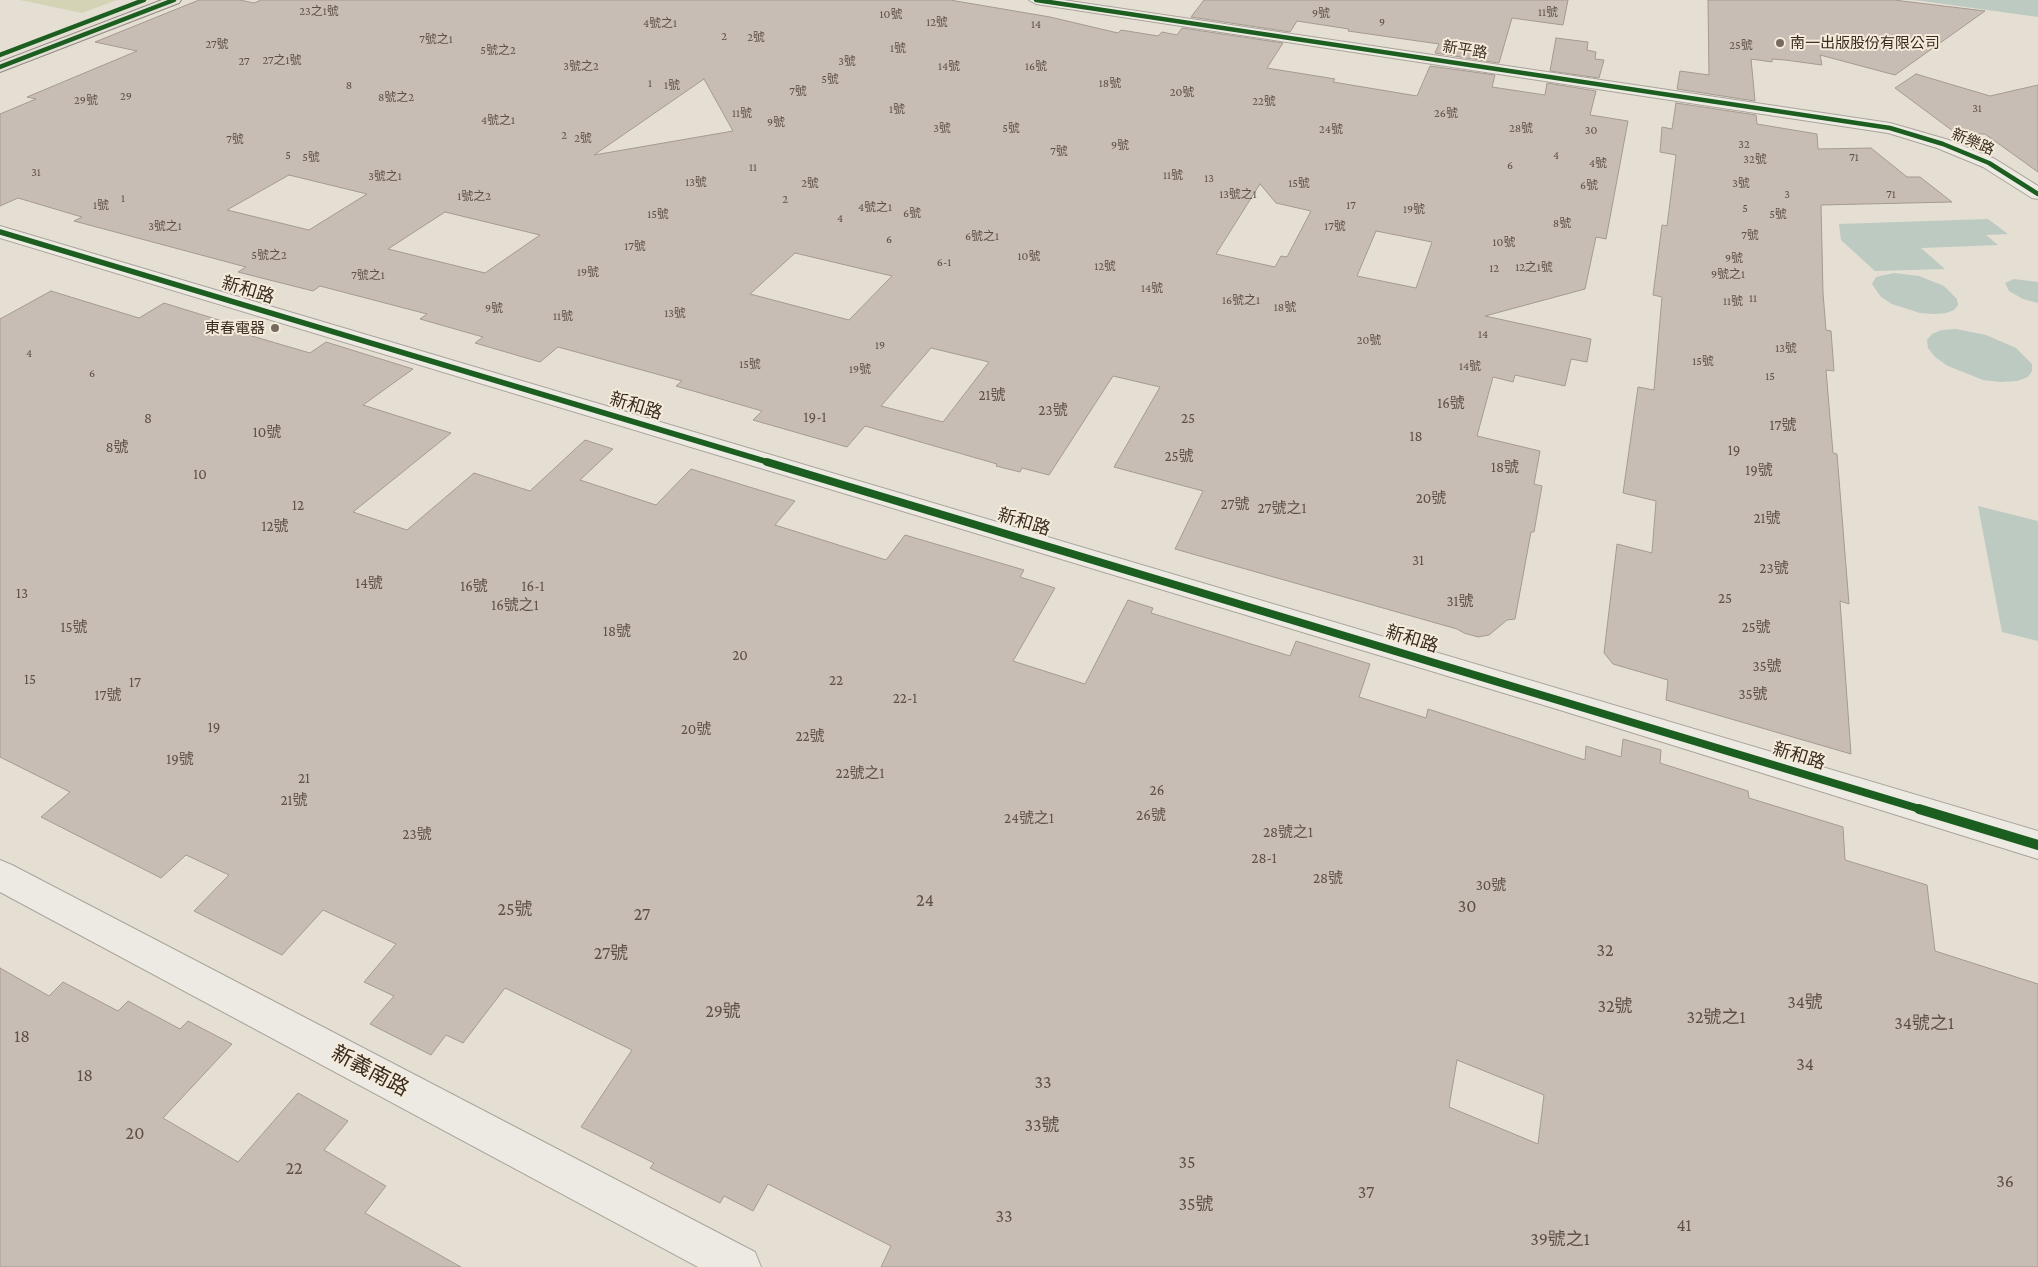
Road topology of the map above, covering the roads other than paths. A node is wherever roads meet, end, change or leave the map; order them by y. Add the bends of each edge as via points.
1 (144, 0) edge
2 (174, 0) edge
3 (1036, 0) edge
4 (0, 55) edge
5 (0, 67) edge
6 (1890, 128) joint
7 (2038, 194) edge
8 (0, 232) edge
9 (2038, 845) edge
10 (0, 875) edge
11 (740, 1267) edge

1 - 4 main road
2 - 5 main road
3 - 6 street, 新平路
6 - 7 street, 新樂路 via 1943,144 1989,163
8 - 9 street, 新和路
10 - 11 street, 新義南路

